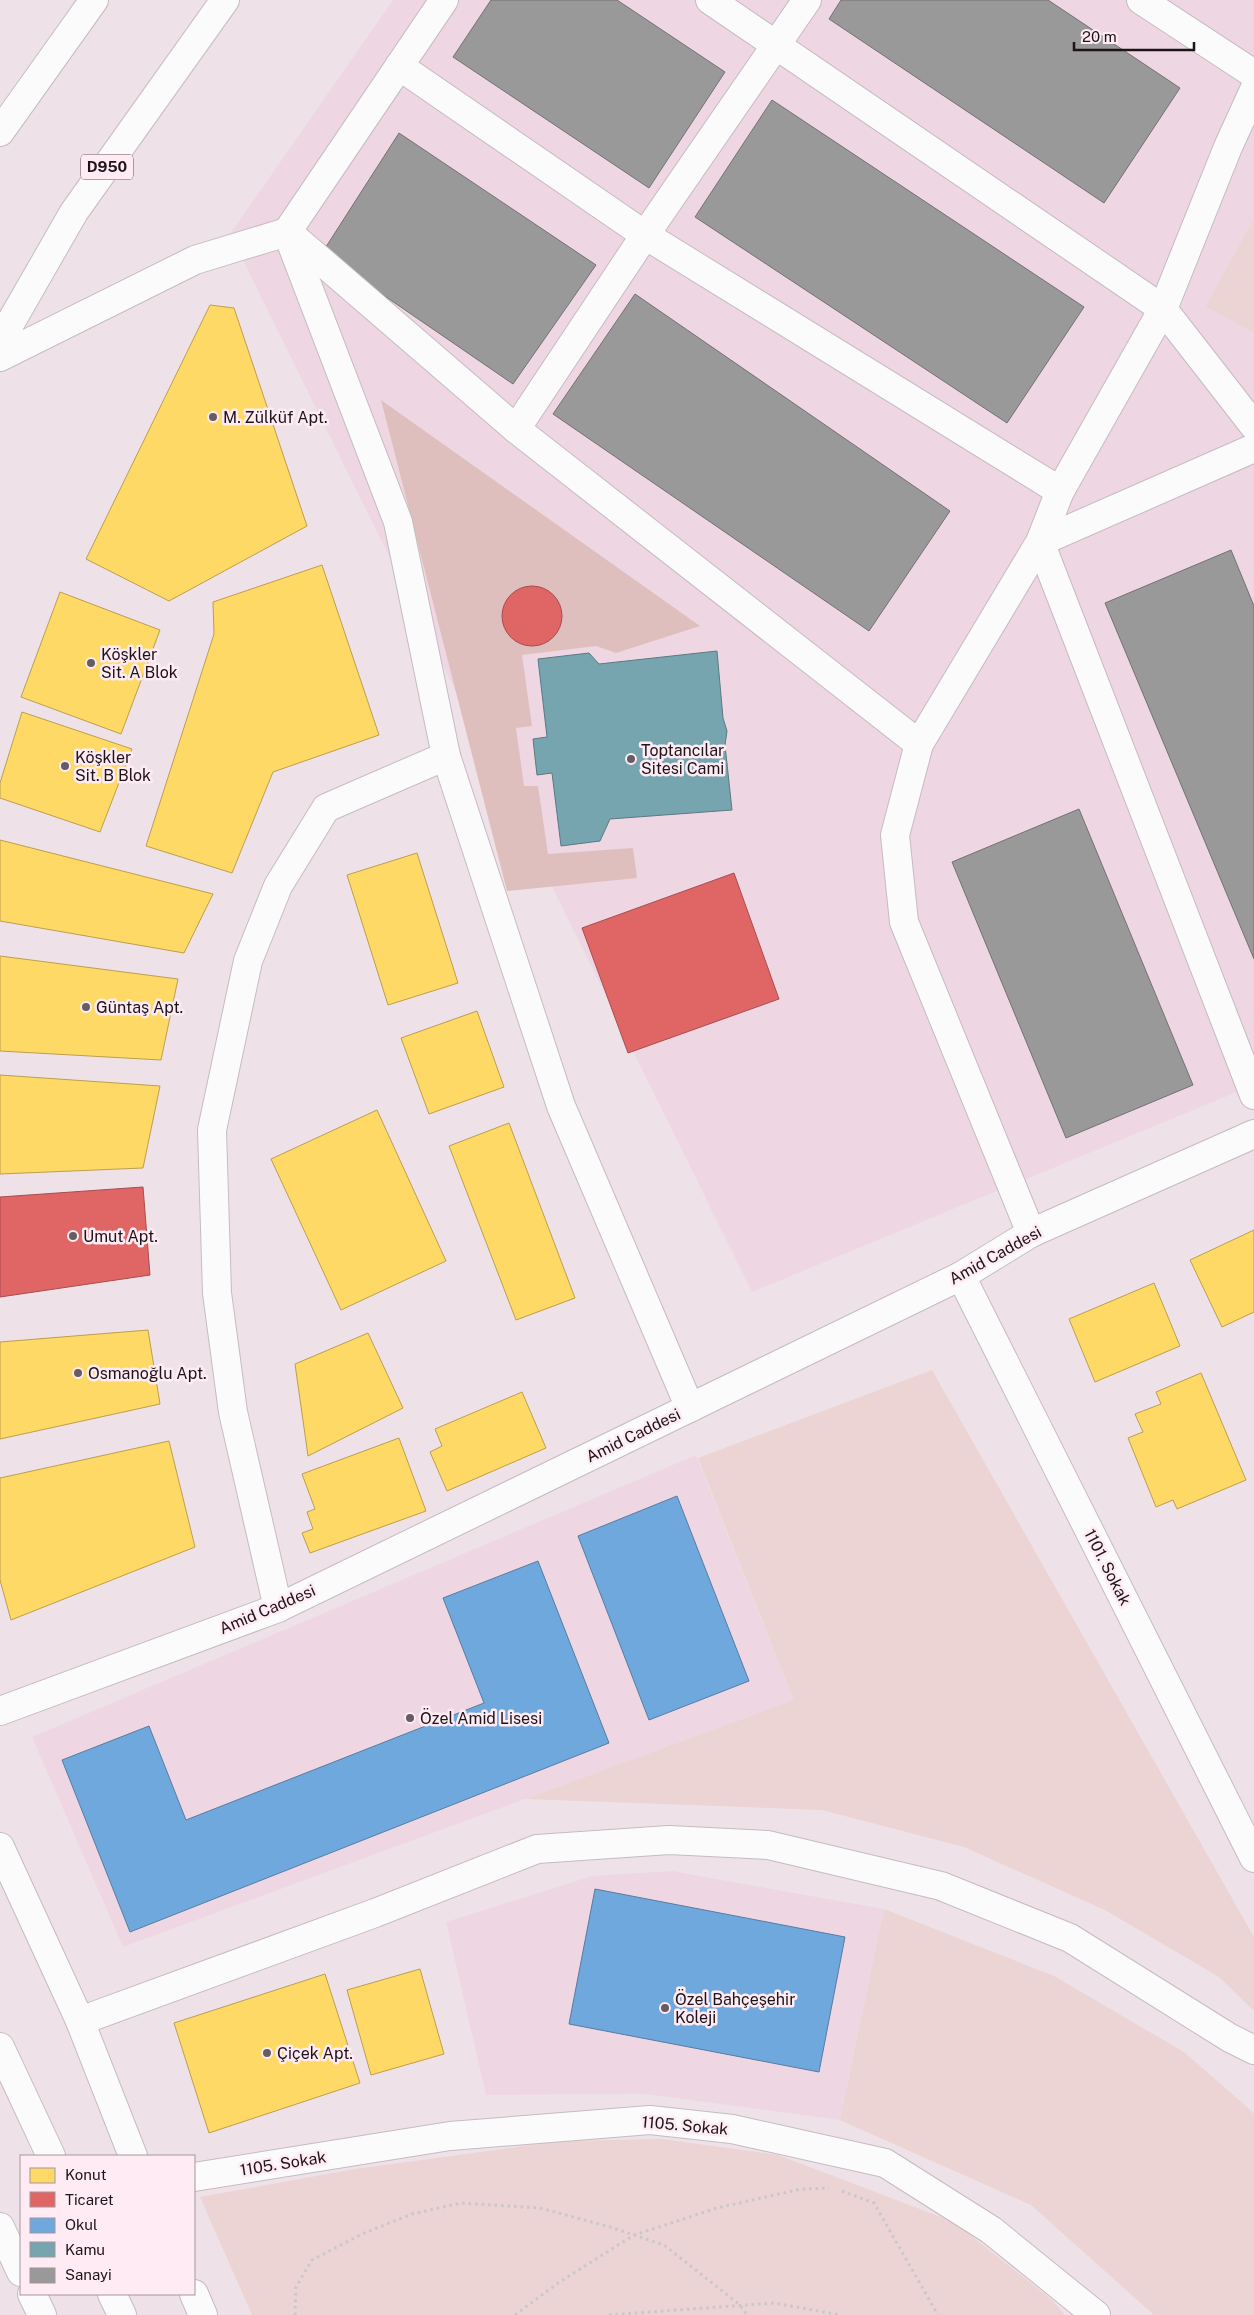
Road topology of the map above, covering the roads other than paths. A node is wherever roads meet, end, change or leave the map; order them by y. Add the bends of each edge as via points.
1 (94, 0) edge
2 (225, 0) edge
3 (444, 0) edge
4 (710, 0) edge
5 (807, 0) edge
6 (1141, 0) edge
7 (777, 45) junction
8 (399, 66) junction
9 (1254, 74) edge
10 (1254, 90) edge
11 (0, 132) edge
12 (287, 232) junction
13 (645, 235) junction
14 (1163, 309) junction
15 (0, 341) edge
16 (0, 357) edge
17 (1254, 426) edge
18 (516, 429) junction
19 (1254, 448) edge
20 (1060, 491) junction
21 (1040, 542) junction
22 (919, 744) junction
23 (446, 756) junction
24 (1254, 1095) edge
25 (1254, 1134) edge
26 (1031, 1234) junction
27 (961, 1276) junction
28 (690, 1408) junction
29 (278, 1608) junction
30 (0, 1711) edge
31 (0, 1847) edge
32 (1254, 1858) edge
33 (80, 2021) junction
34 (0, 2047) edge
35 (1254, 2050) edge
36 (51, 2155) edge
37 (133, 2155) edge
38 (195, 2177) edge
39 (0, 2227) edge
40 (20, 2270) edge
41 (32, 2295) edge
42 (112, 2295) edge
43 (194, 2295) edge
44 (42, 2315) edge
45 (122, 2315) edge
46 (203, 2315) edge
47 (1096, 2315) edge

1 - 11 main road
2 - 15 main road, D950 via 74,212
3 - 8 main road
4 - 7 main road
5 - 7 main road
6 - 9 main road
7 - 13 main road
7 - 14 main road
8 - 12 main road
8 - 13 main road
10 - 14 main road
12 - 16 main road via 195,260
12 - 18 main road
12 - 23 main road via 398,522
13 - 18 main road
13 - 20 main road
14 - 17 main road
14 - 20 main road
18 - 22 main road
19 - 21 main road
20 - 21 main road
21 - 22 main road
21 - 24 main road
22 - 26 main road via 895,835 904,922
23 - 28 main road via 561,1106
23 - 29 main road via 326,808 278,886 248,961 212,1130 217,1293 230,1394
25 - 26 main road, Amid Caddesi
26 - 27 main road, Amid Caddesi
27 - 28 main road, Amid Caddesi
27 - 32 main road, 1101. Sokak
28 - 29 main road, Amid Caddesi
29 - 30 main road, Amid Caddesi
31 - 33 main road
33 - 35 main road via 375,1913 537,1849 669,1840 768,1845 941,1886 1070,1938
33 - 37 main road
34 - 36 main road
38 - 47 main road, 1105. Sokak via 450,2136 650,2120 732,2129 885,2164 991,2230
39 - 40 main road
41 - 44 main road
42 - 45 main road
43 - 46 main road

